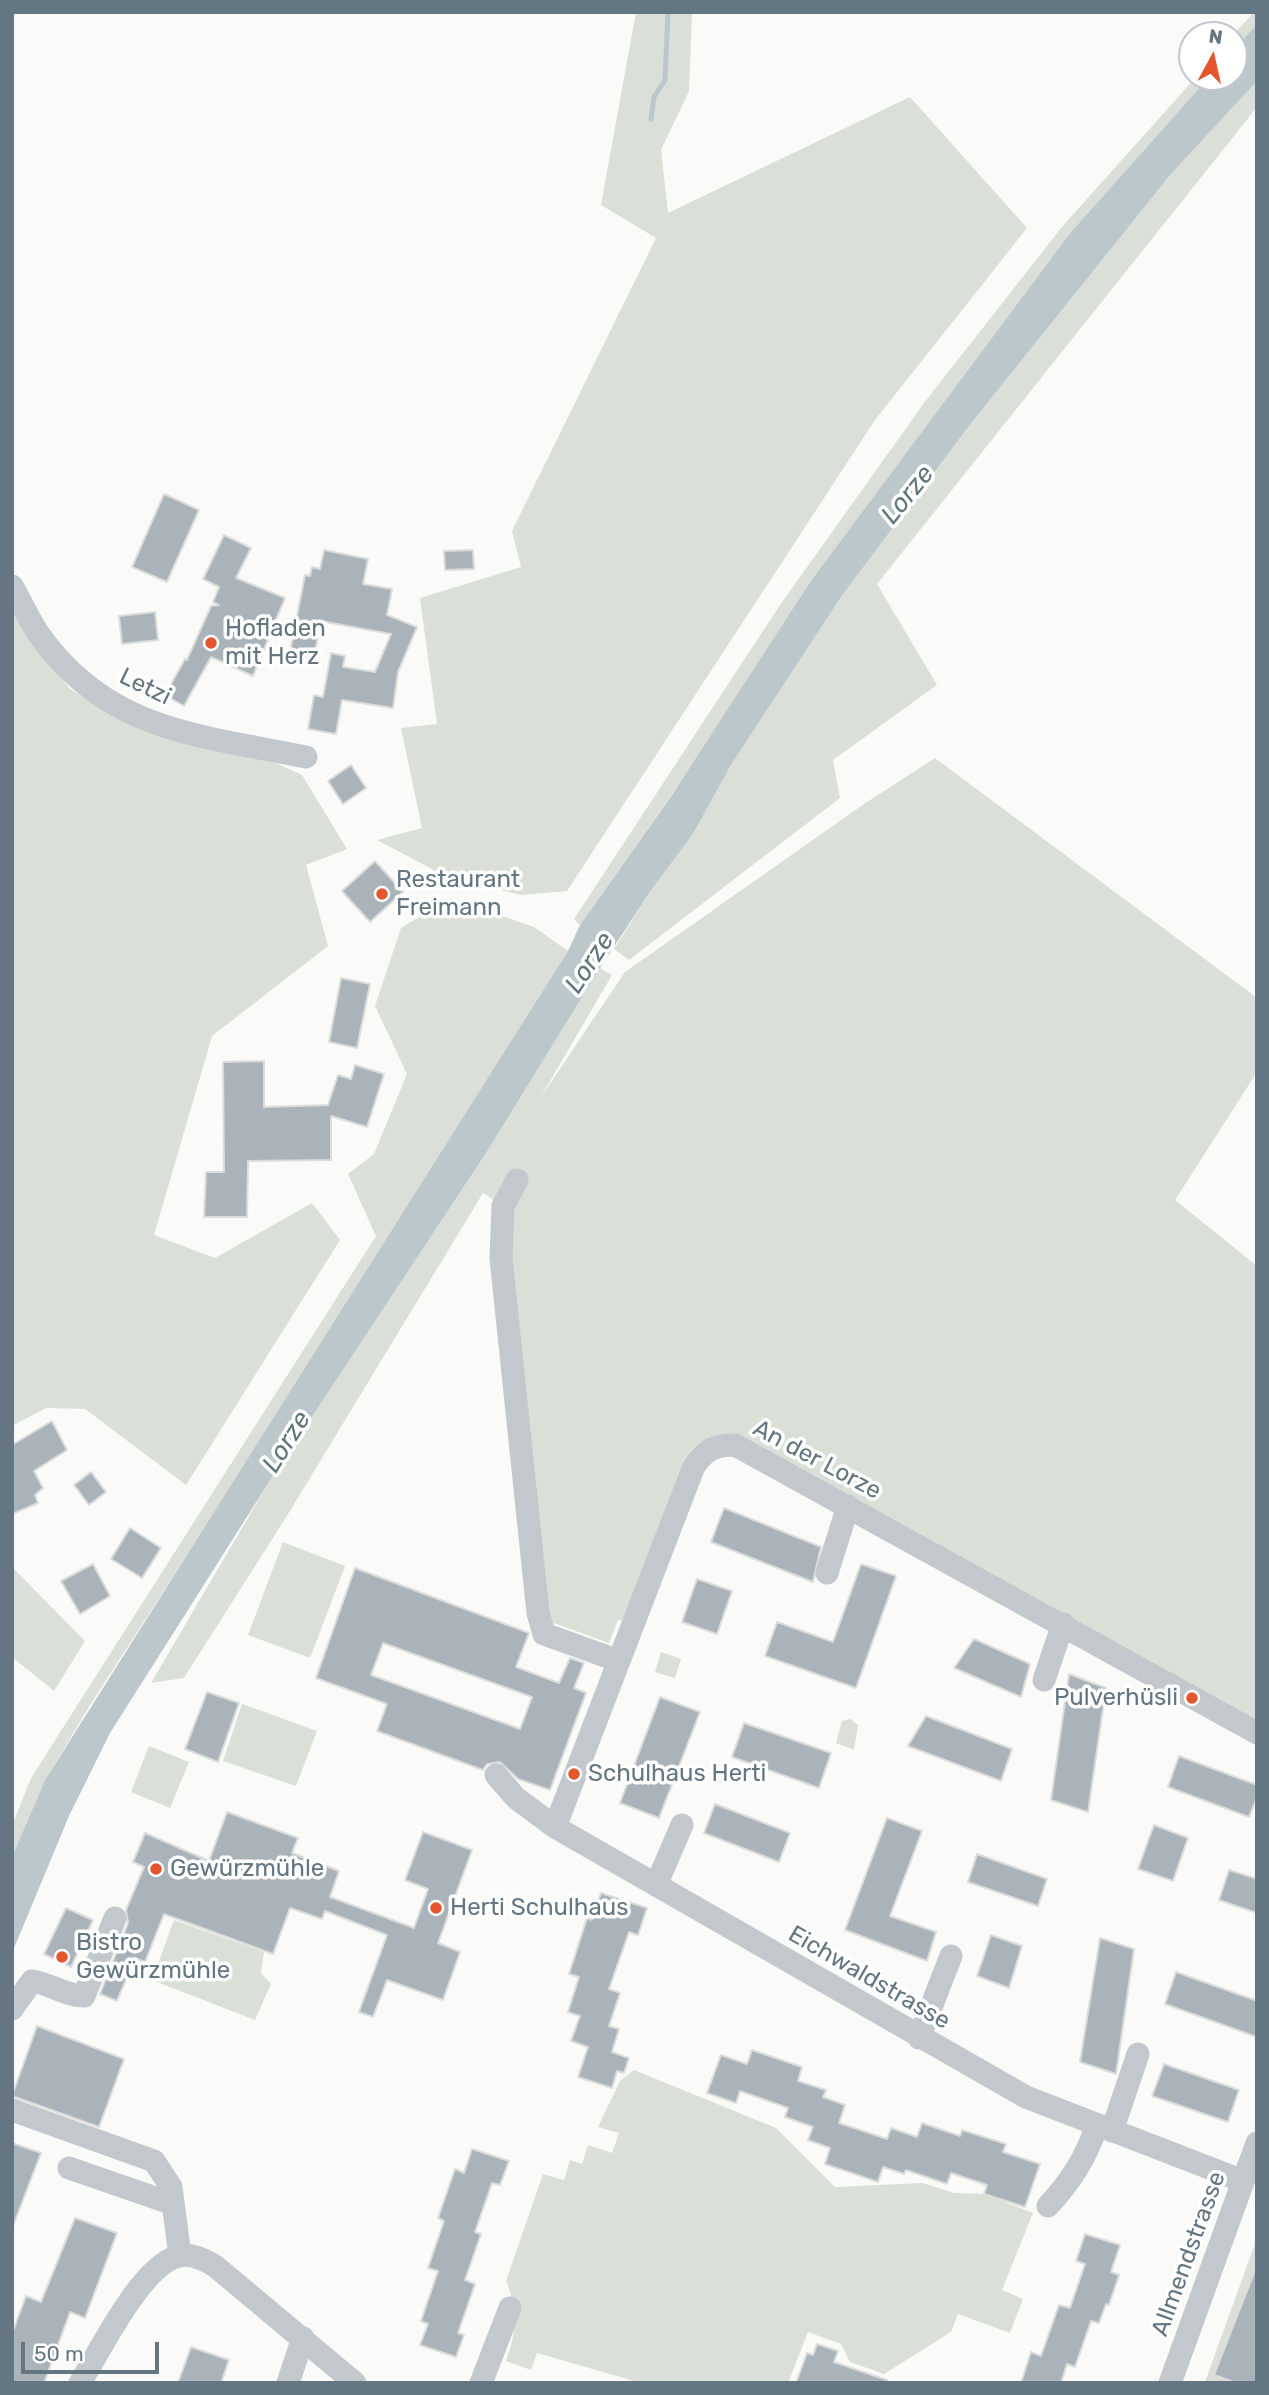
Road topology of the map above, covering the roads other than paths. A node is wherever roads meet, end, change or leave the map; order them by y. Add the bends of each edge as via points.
1 (12, 586) edge
2 (306, 757) dead end
3 (517, 1180) dead end
4 (848, 1506) junction
5 (827, 1573) dead end
6 (1063, 1624) junction
7 (619, 1661) junction
8 (1044, 1680) dead end
9 (1257, 1733) edge
10 (496, 1775) dead end
11 (682, 1825) dead end
12 (555, 1827) junction
13 (657, 1883) junction
14 (115, 1919) dead end
15 (951, 1956) dead end
16 (12, 2009) edge
17 (919, 2038) junction
18 (1138, 2054) dead end
19 (12, 2110) edge
20 (1104, 2128) junction
21 (1257, 2143) edge
22 (69, 2168) dead end
23 (1243, 2181) junction
24 (173, 2204) junction
25 (1048, 2206) dead end
26 (189, 2256) junction
27 (510, 2308) dead end
28 (303, 2338) junction
29 (80, 2383) edge
30 (288, 2383) edge
31 (355, 2383) edge
32 (481, 2383) edge
33 (1170, 2383) edge

1 - 2 street, Letzi via 38,633 82,683 126,713 177,731
3 - 7 street via 503,1206 501,1258 538,1613 544,1634
4 - 5 street
4 - 6 street, An der Lorze
4 - 7 street, An der Lorze via 735,1445 718,1445 703,1453
6 - 8 street
6 - 9 street, An der Lorze
7 - 12 street, An der Lorze
10 - 12 street, Eichwaldstrasse via 516,1798
11 - 13 street
12 - 13 street, Eichwaldstrasse
13 - 17 street, Eichwaldstrasse
14 - 16 street via 84,1996 32,1982
15 - 17 street
17 - 20 street, Eichwaldstrasse via 1026,2097
18 - 20 street
19 - 24 street via 154,2161 171,2187
20 - 23 street, Eichwaldstrasse
20 - 25 street via 1073,2179
21 - 23 street, Allmendstrasse
22 - 24 street
23 - 33 street, Allmendstrasse
24 - 26 street
26 - 28 street via 239,2283
26 - 29 street via 159,2265
27 - 32 street
28 - 30 street
28 - 31 street

